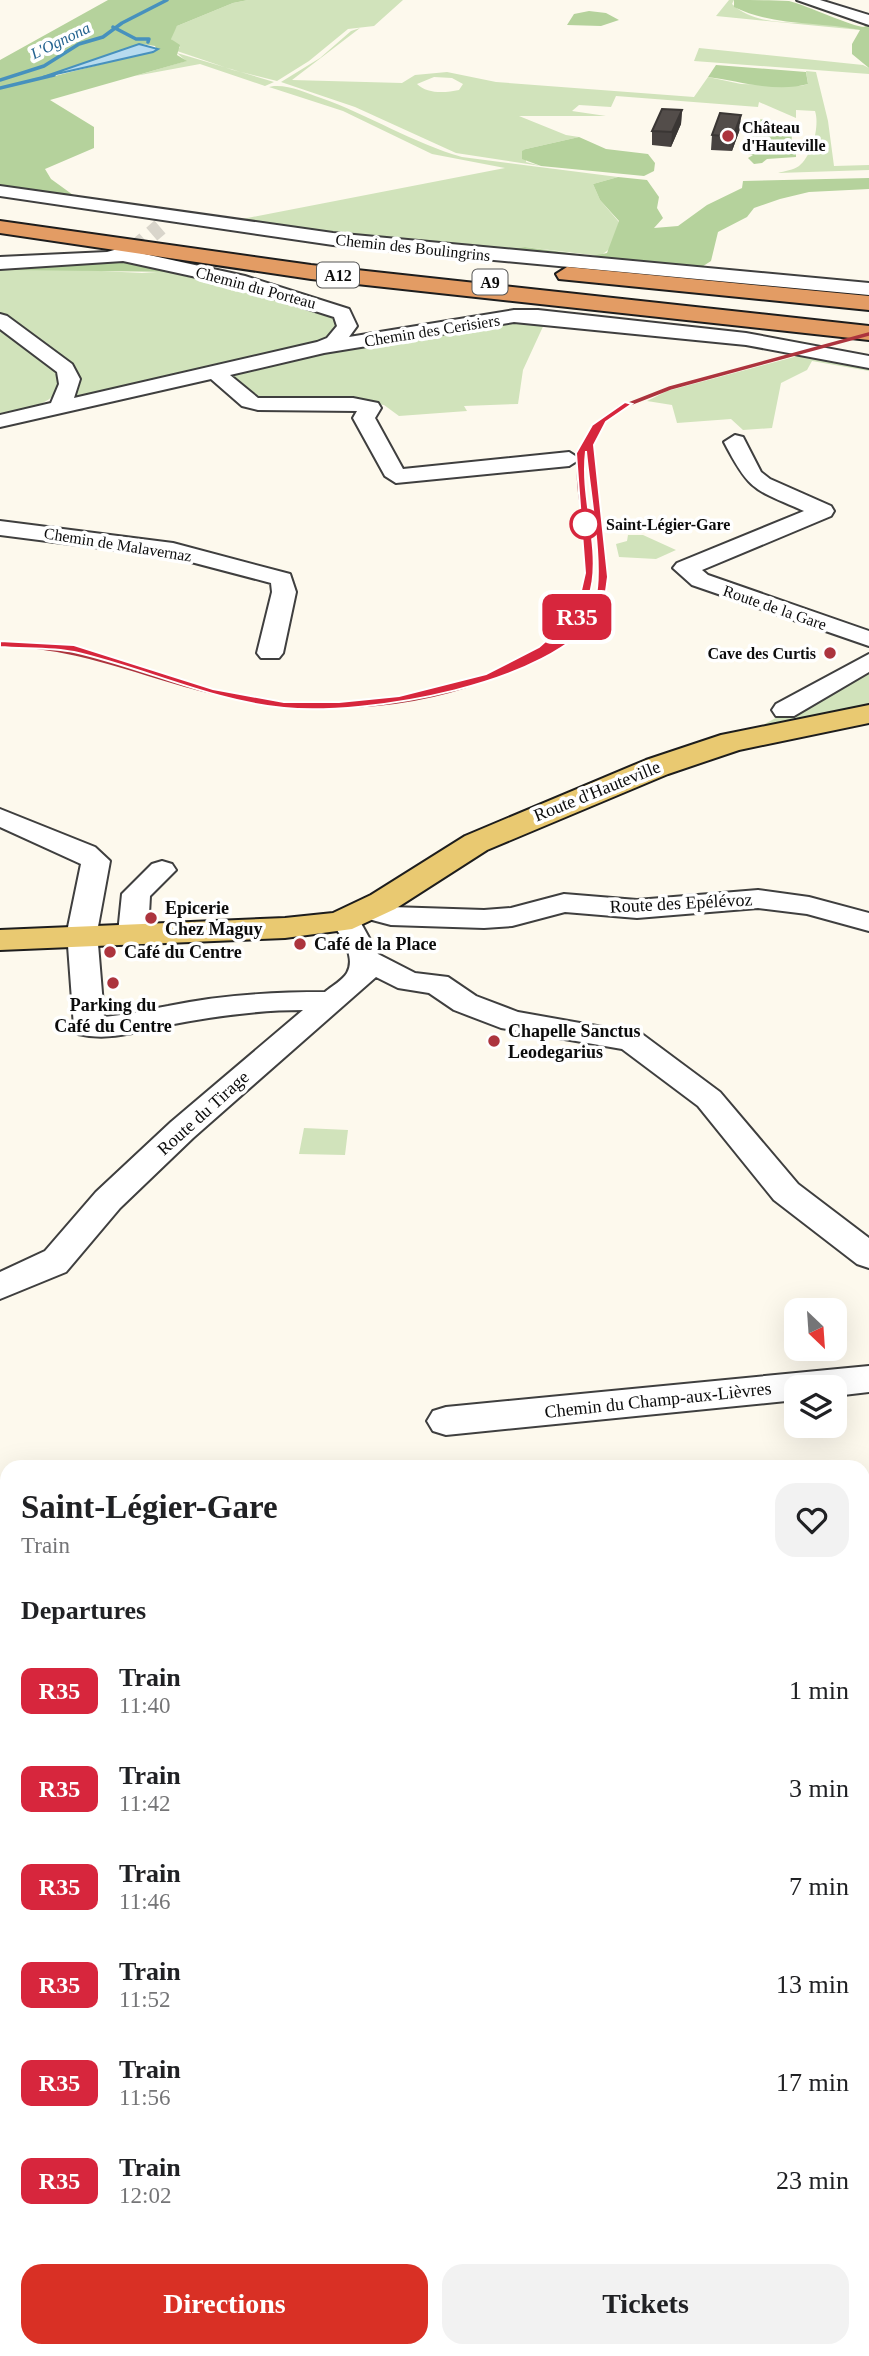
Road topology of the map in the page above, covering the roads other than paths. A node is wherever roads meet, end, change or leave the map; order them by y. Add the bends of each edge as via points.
1 (804, 0) edge
2 (869, 20) edge
3 (0, 191) edge
4 (0, 212) edge
5 (0, 224) edge
6 (324, 254) junction
7 (0, 263) edge
8 (869, 289) edge
9 (555, 299) junction
10 (869, 301) edge
11 (869, 313) edge
12 (0, 320) edge
13 (869, 323) edge
14 (869, 333) edge
15 (324, 347) junction
16 (869, 347) edge
17 (869, 362) edge
18 (215, 372) junction
19 (61, 407) junction
20 (1, 420) edge
21 (734, 442) dead end
22 (569, 459) dead end
23 (0, 528) edge
24 (869, 639) edge
25 (270, 653) dead end
26 (869, 662) edge
27 (785, 710) dead end
28 (869, 714) edge
29 (0, 817) edge
30 (162, 870) dead end
31 (356, 915) junction
32 (869, 922) edge
33 (133, 933) junction
34 (82, 937) junction
35 (0, 940) edge
36 (366, 960) junction
37 (332, 1001) junction
38 (869, 1256) edge
39 (0, 1287) edge
40 (869, 1380) edge
41 (446, 1421) dead end

1 - 2 street
3 - 8 street, Chemin des Boulingrins via 165,222
4 - 6 highway, A9
5 - 9 highway, A12 via 253,265
5 - 13 highway, A9 via 318,264
6 - 10 highway
6 - 11 highway, A9
7 - 15 street, Chemin du Porteau via 128,253 238,280 342,313 347,326 344,333
9 - 14 highway, A12
9 - 16 highway
12 - 19 street via 71,376
15 - 17 street, Chemin des Cerisiers via 538,316 788,345
15 - 18 street, Chemin des Cerisiers
18 - 19 street, Chemin des Cerisiers
18 - 22 street via 249,402 370,408 367,428 396,476
19 - 20 street, Chemin des Cerisiers
21 - 24 street, Route de la Gare via 762,484 822,510 685,568 724,590
23 - 25 street, Chemin de Malavernaz via 173,550 282,579 284,592
26 - 27 street
28 - 31 main road, Route d'Hauteville via 732,742 648,771 476,843
29 - 34 street via 96,861
30 - 33 street via 136,894
31 - 32 street, Route des Epélévoz via 484,919 512,917 564,903 636,909 758,899
31 - 33 main road via 298,927
31 - 36 street
33 - 34 main road
34 - 35 main road
34 - 37 street via 89,1027 139,1024 168,1015 268,1001
36 - 37 street, Route du Tirage via 360,977
36 - 38 street via 409,982 437,984 465,1003 512,1021 631,1041 709,1099 786,1192
37 - 39 street, Route du Tirage via 182,1130 108,1200 54,1263
40 - 41 street, Chemin du Champ-aux-Lièvres

